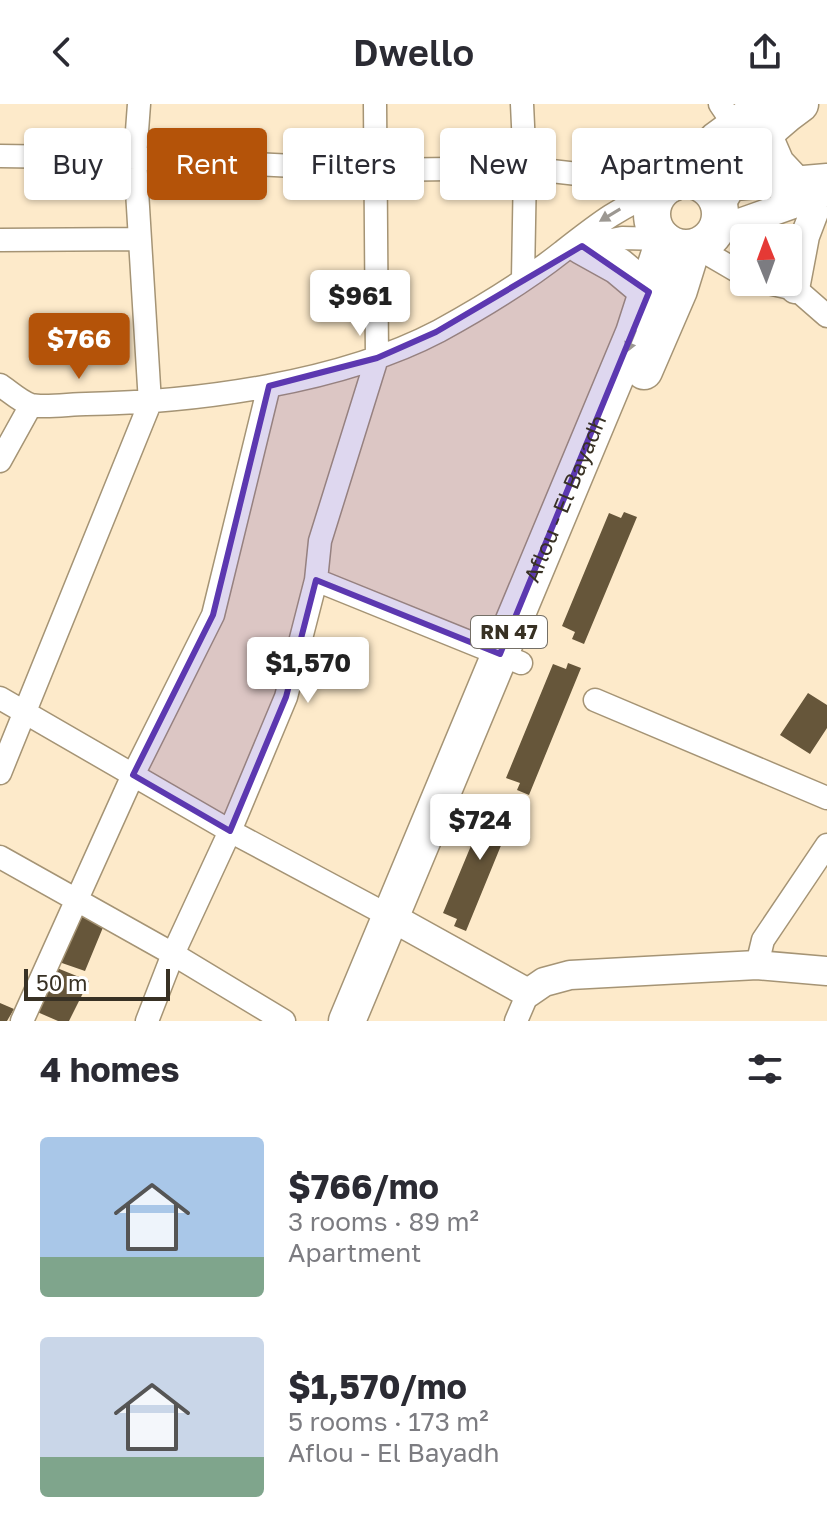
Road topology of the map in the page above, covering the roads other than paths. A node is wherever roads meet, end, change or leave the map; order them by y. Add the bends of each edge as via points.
1 (139, 104) edge
2 (375, 104) edge
3 (522, 104) edge
4 (800, 104) edge
5 (746, 117) edge
6 (375, 128) edge
7 (523, 128) edge
8 (0, 156) edge
9 (135, 158) junction
10 (283, 165) edge
11 (816, 186) edge
12 (375, 200) edge
13 (524, 200) edge
14 (640, 200) edge
15 (657, 200) edge
16 (698, 200) edge
17 (705, 225) edge
18 (140, 239) junction
19 (0, 240) edge
20 (802, 248) edge
21 (572, 249) junction
22 (730, 257) edge
23 (523, 278) junction
24 (649, 292) junction
25 (802, 295) edge
26 (827, 316) edge
27 (377, 358) junction
28 (0, 385) edge
29 (269, 386) junction
30 (150, 403) junction
31 (31, 405) junction
32 (0, 461) edge
33 (573, 510) junction
34 (316, 580) junction
35 (510, 659) junction
36 (0, 698) edge
37 (595, 700) dead end
38 (23, 711) junction
39 (0, 773) edge
40 (133, 775) junction
41 (827, 798) edge
42 (230, 831) junction
43 (827, 845) edge
44 (0, 857) edge
45 (76, 902) junction
46 (399, 922) junction
47 (173, 954) junction
48 (757, 965) junction
49 (827, 971) edge
50 (528, 993) junction
51 (22, 1021) edge
52 (147, 1021) edge
53 (284, 1021) edge
54 (347, 1021) edge
55 (370, 1021) edge
56 (516, 1021) edge

1 - 9 street
2 - 6 street
3 - 7 street
4 - 5 main road, Aflou - El Bayadh / RN 47
5 - 11 main road via 776,164
5 - 17 main road, Aflou - El Bayadh / RN 47 via 742,159
8 - 9 street
9 - 10 street
9 - 18 street
11 - 17 street
11 - 17 street via 734,225
11 - 20 street
12 - 27 street
13 - 23 street
14 -> 21 street via 609,215
15 - 17 main road via 652,214 657,232
16 - 17 main road
17 - 21 street
17 - 22 street
17 - 24 main road, Aflou - El Bayadh / RN 47
17 - 33 main road, Aflou - El Bayadh / RN 47
18 - 19 street
18 - 30 street
21 - 23 street
21 - 24 main road via 618,266
23 - 27 street via 436,332
24 -> 33 main road, Aflou - El Bayadh / RN 47
25 - 26 street
27 - 29 street
27 - 34 street via 320,541
28 - 31 street
29 - 30 street
29 - 40 street via 213,615
30 - 31 street
30 - 38 street
31 - 32 street
33 - 35 main road, Aflou - El Bayadh / RN 47
34 - 35 street
34 - 42 street via 286,697
35 - 46 main road, Aflou - El Bayadh / RN 47
36 - 38 street
37 - 41 street
38 - 39 street
38 - 40 street
40 - 42 street
40 - 45 street
42 - 46 street
42 - 47 street
43 - 48 street via 763,940
44 - 45 street
45 - 47 street
45 - 51 street
46 - 50 street
46 - 54 main road, Aflou - El Bayadh / RN 47
46 - 55 main road, Aflou - El Bayadh / RN 47
47 - 52 street
47 - 53 street
48 - 49 street
48 - 50 street via 570,975
50 - 56 street

